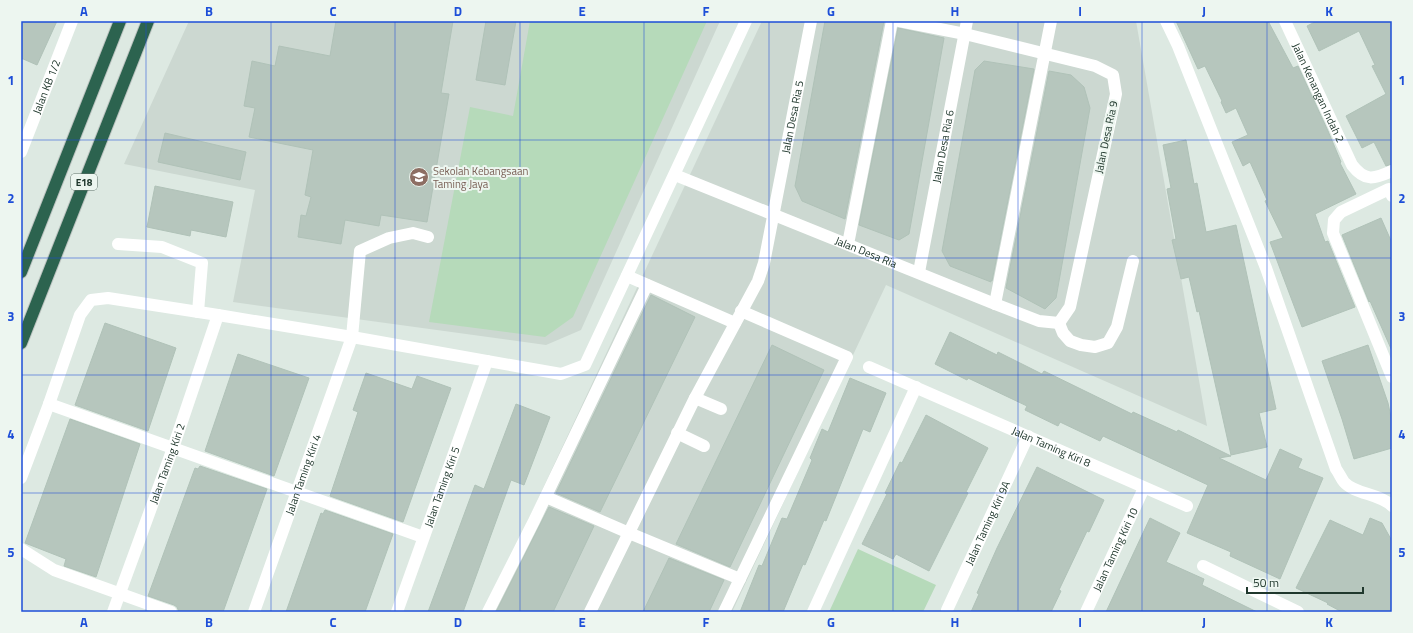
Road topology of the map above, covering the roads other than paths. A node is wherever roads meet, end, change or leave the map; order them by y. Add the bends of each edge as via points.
1 (72, 21) edge
2 (120, 21) edge
3 (148, 21) edge
4 (746, 21) edge
5 (811, 21) edge
6 (892, 21) edge
7 (899, 21) edge
8 (967, 21) edge
9 (1051, 21) edge
10 (1166, 21) edge
11 (1286, 21) edge
12 (964, 34) junction
13 (1045, 54) junction
14 (21, 152) edge
15 (1392, 171) edge
16 (675, 175) junction
17 (1391, 191) edge
18 (773, 214) junction
19 (428, 237) dead end
20 (118, 244) dead end
21 (848, 244) junction
22 (1133, 261) dead end
23 (21, 271) edge
24 (919, 272) junction
25 (627, 276) junction
26 (647, 285) junction
27 (995, 304) junction
28 (741, 311) junction
29 (198, 312) junction
30 (218, 314) junction
31 (735, 323) junction
32 (1059, 323) junction
33 (352, 337) junction
34 (21, 343) edge
35 (487, 361) junction
36 (869, 367) dead end
37 (1392, 377) edge
38 (916, 387) junction
39 (695, 398) junction
40 (49, 404) junction
41 (721, 409) dead end
42 (678, 433) junction
43 (1028, 436) junction
44 (704, 446) dead end
45 (173, 448) junction
46 (21, 478) edge
47 (1144, 488) junction
48 (297, 492) junction
49 (546, 497) junction
50 (1186, 506) dead end
51 (1392, 506) edge
52 (629, 533) junction
53 (423, 537) junction
54 (21, 549) edge
55 (1203, 566) dead end
56 (740, 579) junction
57 (119, 593) junction
58 (947, 610) dead end
59 (113, 612) edge
60 (172, 612) edge
61 (254, 612) edge
62 (397, 612) edge
63 (488, 612) edge
64 (590, 612) edge
65 (724, 612) edge
66 (813, 612) edge
67 (1086, 612) edge
68 (1298, 612) edge

1 - 14 street, Jalan KB 1/2
2 - 23 highway, E18
3 - 34 highway, E18
4 - 16 street
5 - 18 street, Jalan Desa Ria 5
6 - 21 street
7 - 12 street, Jalan Desa Ria 9
8 - 12 street, Jalan Desa Ria 6
9 - 13 street
10 - 51 street via 1266,268 1336,469 1345,484 1387,501
11 - 15 street, Jalan Kenangan Indah 2 via 1357,172 1364,177 1373,178
12 - 13 street, Jalan Desa Ria 9
12 - 24 street, Jalan Desa Ria 6
13 - 27 street
13 - 32 street, Jalan Desa Ria 9 via 1095,66 1113,75 1116,94 1070,307
16 - 18 street, Jalan Desa Ria
16 - 25 street
17 - 37 street via 1341,212 1334,220 1333,233
18 - 21 street, Jalan Desa Ria
18 - 28 street, Jalan Desa Ria 5 via 764,263 758,281
19 - 33 street, Jalan Taming Kiri 4 via 413,233 389,238 360,251
20 - 29 street via 162,247 202,263
21 - 24 street, Jalan Desa Ria
22 - 32 street via 1117,327 1108,343 1095,348 1081,345 1063,333
24 - 27 street, Jalan Desa Ria
25 - 26 street
25 - 35 street via 585,365 561,374
26 - 31 street
26 - 49 street
27 - 32 street, Jalan Desa Ria via 1039,321
28 - 31 street, Jalan Desa Ria 5
28 - 56 street via 847,357
29 - 30 street
29 - 40 street via 108,298 91,300 80,315
30 - 33 street
30 - 45 street, Jalan Taming Kiri 2
31 - 39 street, Jalan Desa Ria 5
33 - 35 street
33 - 48 street, Jalan Taming Kiri 4
35 - 53 street, Jalan Taming Kiri 5
36 - 38 street, Jalan Taming Kiri 8
38 - 43 street, Jalan Taming Kiri 8
38 - 66 street
39 - 41 street
39 - 42 street, Jalan Desa Ria 5
40 - 45 street
40 - 46 street
42 - 44 street
42 - 52 street, Jalan Desa Ria 5
43 - 47 street, Jalan Taming Kiri 8
43 - 58 street, Jalan Taming Kiri 9A
45 - 48 street
45 - 57 street, Jalan Taming Kiri 2
47 - 50 street, Jalan Taming Kiri 8
47 - 67 street, Jalan Taming Kiri 10
48 - 53 street
48 - 61 street, Jalan Taming Kiri 4
49 - 52 street
49 - 63 street
52 - 56 street
52 - 64 street, Jalan Desa Ria 5
53 - 62 street, Jalan Taming Kiri 5
54 - 57 street via 54,570
55 - 68 street
56 - 65 street
57 - 59 street, Jalan Taming Kiri 2
57 - 60 street

